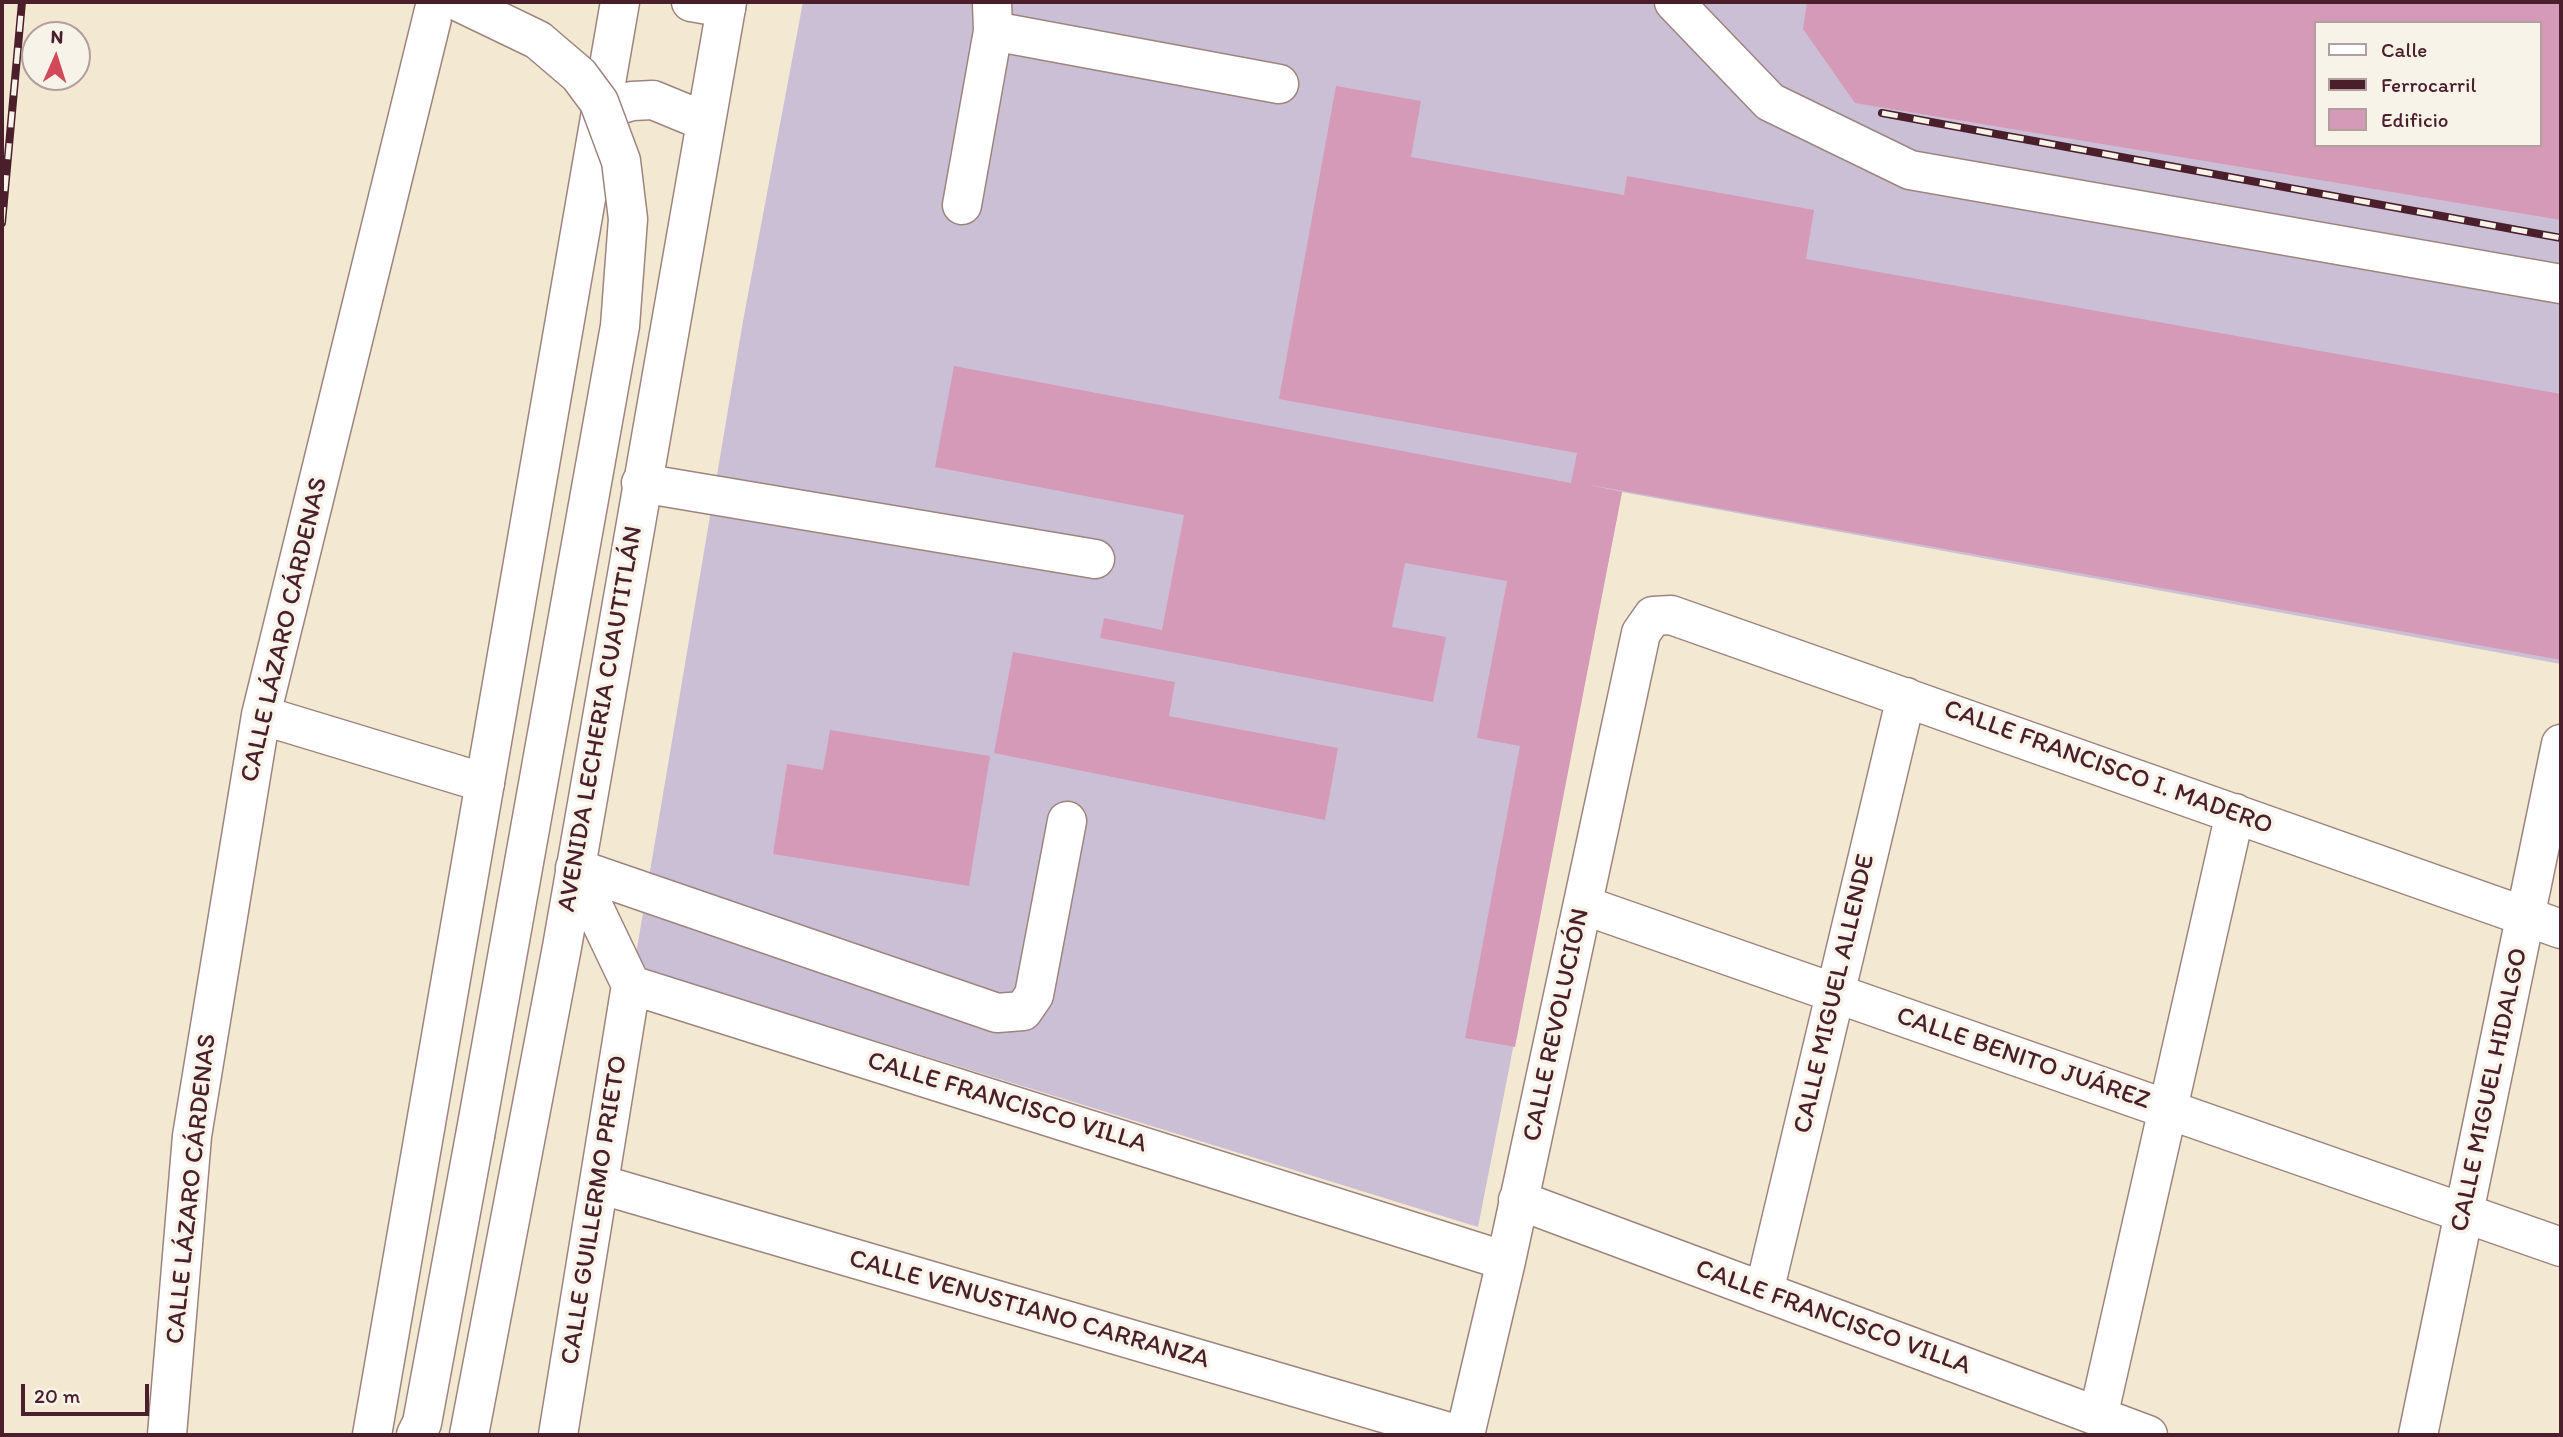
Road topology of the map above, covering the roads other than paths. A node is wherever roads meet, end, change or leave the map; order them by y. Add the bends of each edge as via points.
1 (436, 2) edge
2 (459, 2) edge
3 (620, 2) edge
4 (1674, 2) edge
5 (714, 4) edge
6 (993, 16) edge
7 (1279, 85) dead end
8 (601, 110) junction
9 (704, 121) junction
10 (962, 205) dead end
11 (2561, 284) edge
12 (641, 483) junction
13 (1095, 559) dead end
14 (1653, 617) joint
15 (1906, 697) junction
16 (261, 715) junction
17 (2561, 744) edge
18 (485, 783) junction
19 (2235, 813) junction
20 (1067, 821) dead end
21 (575, 868) junction
22 (1583, 905) junction
23 (2544, 923) edge
24 (631, 985) junction
25 (1835, 994) junction
26 (2168, 1109) junction
27 (599, 1184) junction
28 (1518, 1200) junction
29 (2464, 1213) junction
30 (2561, 1247) edge
31 (1506, 1261) junction
32 (1764, 1292) junction
33 (2098, 1416) junction
34 (568, 1433) edge
35 (166, 1435) edge
36 (372, 1435) edge
37 (416, 1435) edge
38 (468, 1435) edge
39 (1459, 1435) edge
40 (1465, 1435) edge
41 (2148, 1435) edge
42 (2418, 1435) edge

1 - 16 street, CALLE LÁZARO CÁRDENAS
2 - 37 street, bridge via 538,40 579,75 599,102 621,161 628,219 620,326 475,1136 422,1423
3 - 8 street
4 - 11 street via 1770,103 1910,170
5 - 9 street, AVENIDA LECHERIA CUAUTITLÁN
6 - 7 street
6 - 10 street
8 - 9 street via 653,100
8 - 18 street
9 - 12 street, AVENIDA LECHERIA CUAUTITLÁN
12 - 13 street
12 - 21 street, AVENIDA LECHERIA CUAUTITLÁN
14 - 15 street, CALLE FRANCISCO I. MADERO via 1671,615
14 - 22 street, CALLE REVOLUCIÓN via 1641,634
15 - 19 street, CALLE FRANCISCO I. MADERO
15 - 25 street, CALLE MIGUEL ALLENDE
16 - 18 street
16 - 35 street, CALLE LÁZARO CÁRDENAS via 192,1136
17 - 23 street, CALLE MIGUEL HIDALGO
18 - 36 street
19 - 23 street, CALLE FRANCISCO I. MADERO
19 - 26 street
20 - 21 street via 1034,995 1023,1011 998,1013
21 - 24 street
21 - 38 street, AVENIDA LECHERIA CUAUTITLÁN
22 - 25 street, CALLE BENITO JUÁREZ
22 - 28 street, CALLE REVOLUCIÓN
23 - 29 street, CALLE MIGUEL HIDALGO
24 - 27 street, CALLE GUILLERMO PRIETO
24 - 31 street, CALLE FRANCISCO VILLA
25 - 26 street, CALLE BENITO JUÁREZ
25 - 32 street, CALLE MIGUEL ALLENDE
26 - 29 street, CALLE BENITO JUÁREZ
26 - 33 street
27 - 34 street, CALLE GUILLERMO PRIETO
27 - 39 street, CALLE VENUSTIANO CARRANZA
28 - 31 street, CALLE REVOLUCIÓN
28 - 32 street, CALLE FRANCISCO VILLA
29 - 30 street
29 - 42 street, CALLE MIGUEL HIDALGO
31 - 40 street, CALLE REVOLUCIÓN
32 - 33 street, CALLE FRANCISCO VILLA
33 - 41 street, CALLE FRANCISCO VILLA

